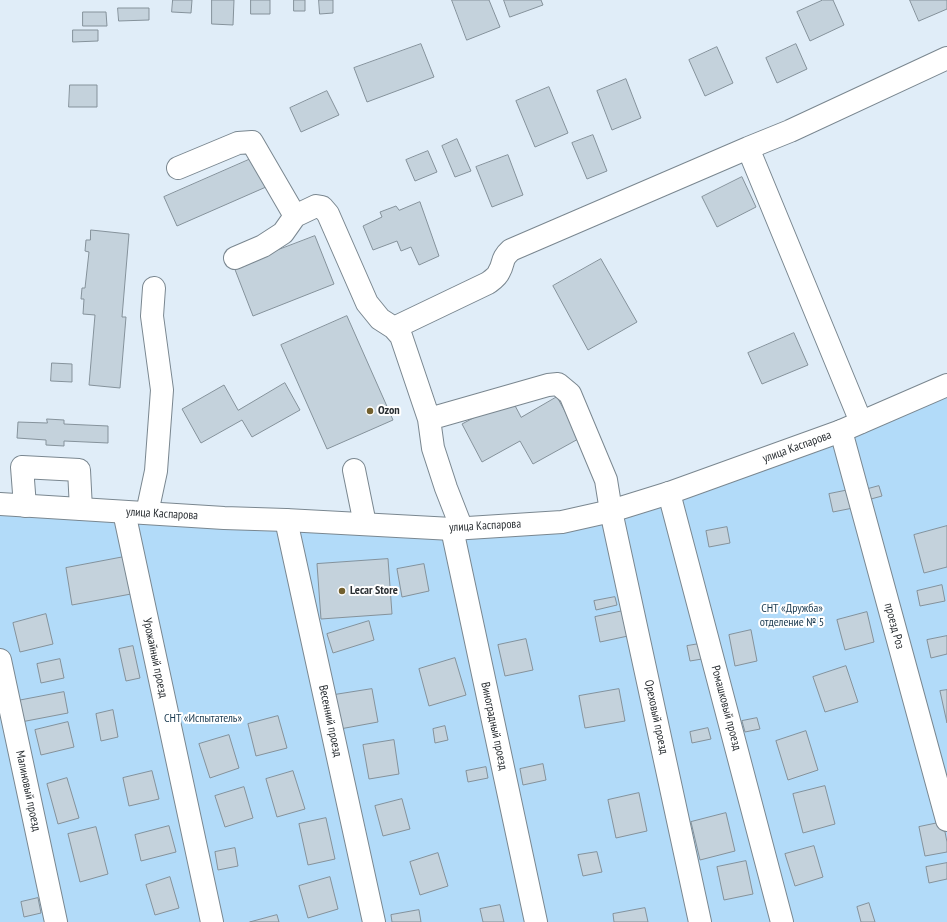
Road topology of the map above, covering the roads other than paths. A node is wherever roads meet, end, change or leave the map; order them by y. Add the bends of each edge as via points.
1 (947, 58) edge
2 (748, 148) junction
3 (178, 168) dead end
4 (296, 216) junction
5 (235, 258) dead end
6 (154, 288) dead end
7 (394, 328) junction
8 (947, 385) edge
9 (429, 419) junction
10 (861, 422) junction
11 (841, 431) junction
12 (354, 470) dead end
13 (669, 493) junction
14 (0, 504) edge
15 (25, 506) junction
16 (81, 509) junction
17 (612, 511) junction
18 (124, 512) junction
19 (147, 513) junction
20 (286, 520) junction
21 (365, 524) junction
22 (457, 529) junction
23 (0, 660) edge
24 (947, 820) edge
25 (56, 922) edge
26 (212, 922) edge
27 (374, 922) edge
28 (536, 922) edge
29 (700, 922) edge
30 (782, 922) edge

1 - 2 street
2 - 7 street via 511,250 504,256 496,277 488,283
2 - 10 street
3 - 4 street via 238,143 252,142
4 - 5 street via 283,233 263,246
4 - 7 street via 316,206 322,207 328,214 367,303 380,319
6 - 19 street via 152,316 162,390 156,471
7 - 9 street, Виноградный проезд via 401,336
8 - 10 street, улица Каспарова
9 - 17 street, Ореховый проезд via 558,384 570,394 576,408 606,480
9 - 22 street, Виноградный проезд via 433,448
10 - 11 street, улица Каспарова
11 - 13 street, улица Каспарова
11 - 24 street, проезд Роз
12 - 21 street
13 - 17 street, улица Каспарова
13 - 30 street, Ромашковый проезд
14 - 15 street, улица Каспарова
15 - 16 street, улица Каспарова
15 - 16 street via 22,467 79,470
16 - 18 street, улица Каспарова
17 - 22 street, улица Каспарова via 562,522
17 - 29 street, Ореховый проезд
18 - 19 street, улица Каспарова
18 - 26 street, Урожайный проезд
19 - 20 street, улица Каспарова
20 - 21 street, улица Каспарова
20 - 27 street, Весенний проезд
21 - 22 street, улица Каспарова
22 - 28 street, Виноградный проезд
23 - 25 street, Малиновый проезд

